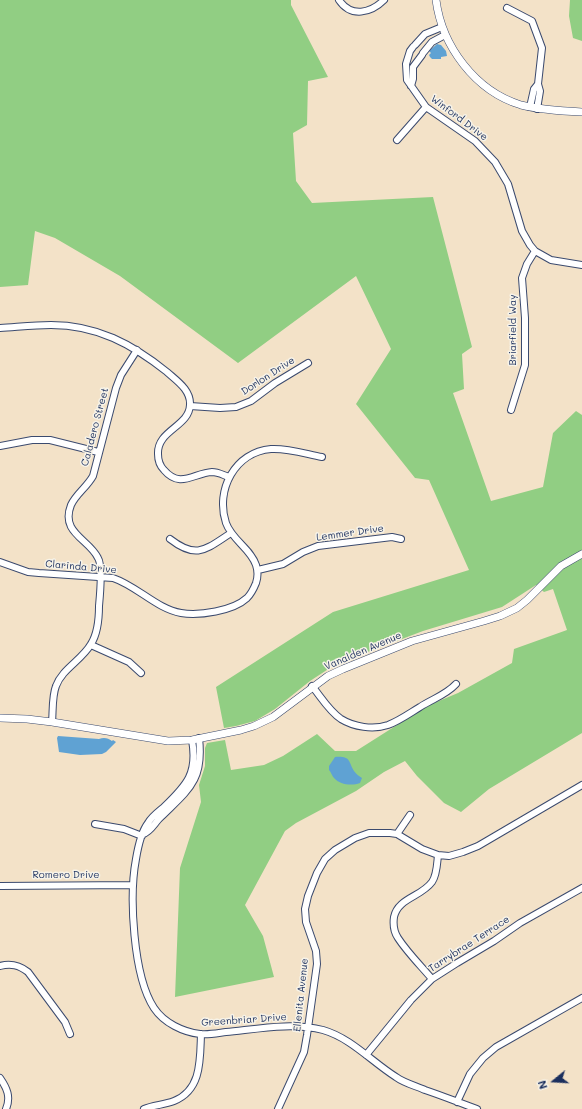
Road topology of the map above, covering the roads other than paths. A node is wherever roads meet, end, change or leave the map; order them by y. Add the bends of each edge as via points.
1 (338, 0) edge
2 (384, 0) edge
3 (436, 0) edge
4 (506, 8) dead end
5 (442, 27) junction
6 (446, 35) junction
7 (411, 86) junction
8 (426, 107) junction
9 (534, 108) junction
10 (582, 112) edge
11 (397, 140) dead end
12 (535, 251) junction
13 (582, 265) edge
14 (0, 328) edge
15 (137, 350) junction
16 (308, 363) dead end
17 (190, 406) junction
18 (511, 410) dead end
19 (0, 446) edge
20 (98, 452) junction
21 (322, 456) dead end
22 (229, 477) junction
23 (231, 533) junction
24 (170, 539) dead end
25 (401, 539) dead end
26 (582, 554) edge
27 (0, 562) edge
28 (258, 570) junction
29 (100, 577) junction
30 (91, 645) junction
31 (141, 673) dead end
32 (456, 684) dead end
33 (312, 686) junction
34 (0, 718) edge
35 (52, 722) junction
36 (196, 739) junction
37 (582, 785) edge
38 (410, 815) dead end
39 (96, 824) dead end
40 (397, 834) junction
41 (143, 835) junction
42 (438, 855) junction
43 (133, 885) junction
44 (0, 886) edge
45 (582, 888) edge
46 (0, 966) edge
47 (432, 979) junction
48 (582, 998) edge
49 (308, 1027) junction
50 (70, 1034) dead end
51 (201, 1034) junction
52 (366, 1055) junction
53 (0, 1078) edge
54 (457, 1102) junction
55 (6, 1109) edge
56 (144, 1109) edge
57 (278, 1109) edge
58 (477, 1109) edge

1 - 2 street via 357,13 368,11
3 - 5 main road
4 - 9 street via 532,21 542,48 538,84 534,89
5 - 6 main road
5 - 7 street, Winford Drive via 426,34 410,51 406,64 407,80
6 - 7 street via 432,42 422,54 414,67
6 - 9 main road via 457,56 478,80 505,98
7 - 8 street, Winford Drive
8 - 11 street
8 - 12 street, Winford Drive via 476,142 495,162 508,184 522,231
9 - 10 main road
12 - 13 street, Winford Drive via 551,260
12 - 18 street, Briarfield Way via 522,278 525,365
14 - 15 street via 50,325 85,328 112,336
15 - 17 street via 181,384 188,395
15 - 20 street, Caladero Street via 116,388
16 - 17 street, Dorlon Drive via 251,401 236,407
17 - 22 street via 186,418 164,436 160,443 160,465 176,479 190,479 212,472
19 - 20 street via 32,440 50,440
20 - 29 street, Caladero Street via 93,476 74,500 69,514 73,531 99,559
21 - 22 street via 279,449 265,450 245,459
22 - 23 street via 222,495 226,524
23 - 24 street via 200,551 184,549
23 - 28 street via 256,563
25 - 28 street, Lemmer Drive via 392,537 318,546 282,564
26 - 33 main road, Vanalden Avenue via 561,566 527,600 506,613 412,641 343,669
27 - 29 street, Clarinda Drive via 34,572
28 - 29 street, Clarinda Drive via 254,589 247,598 239,604 205,614 179,613 123,581
29 - 30 street, Caladero Street via 97,630
30 - 31 street via 129,662
30 - 35 street, Caladero Street via 58,682 54,693
32 - 33 street via 446,693 396,721 378,727 362,727 341,719
33 - 36 main road, Vanalden Avenue via 273,717 254,726
34 - 35 main road, Vanalden Avenue
35 - 36 main road, Vanalden Avenue via 168,741
36 - 41 street via 200,760 190,788
37 - 42 street, Ellenita Avenue via 478,846 449,856
38 - 40 street
39 - 41 street
40 - 42 street, Ellenita Avenue
40 - 49 street, Ellenita Avenue via 369,833 355,838 335,850 318,873 305,909 317,964
41 - 43 street, Greenbriar Drive via 136,859
42 - 47 street via 436,874 432,882 402,904 396,911 393,924 397,938
43 - 44 street, Romero Drive
43 - 51 street, Greenbriar Drive via 134,926 146,992 154,1009 166,1021 183,1030
45 - 47 street, Tarrybrae Terrace via 520,923
46 - 50 street via 13,964 28,972 65,1022
47 - 52 street, Tarrybrae Terrace via 411,1000
48 - 54 street via 496,1047 470,1074
49 - 51 street, Greenbriar Drive
49 - 52 street, Greenbriar Drive via 342,1037
49 - 57 street, Ellenita Avenue via 304,1052
51 - 56 street via 199,1068 193,1086 176,1100
52 - 54 street, Greenbriar Drive via 396,1078
53 - 55 street via 8,1093 9,1102
54 - 58 street, Greenbriar Drive

